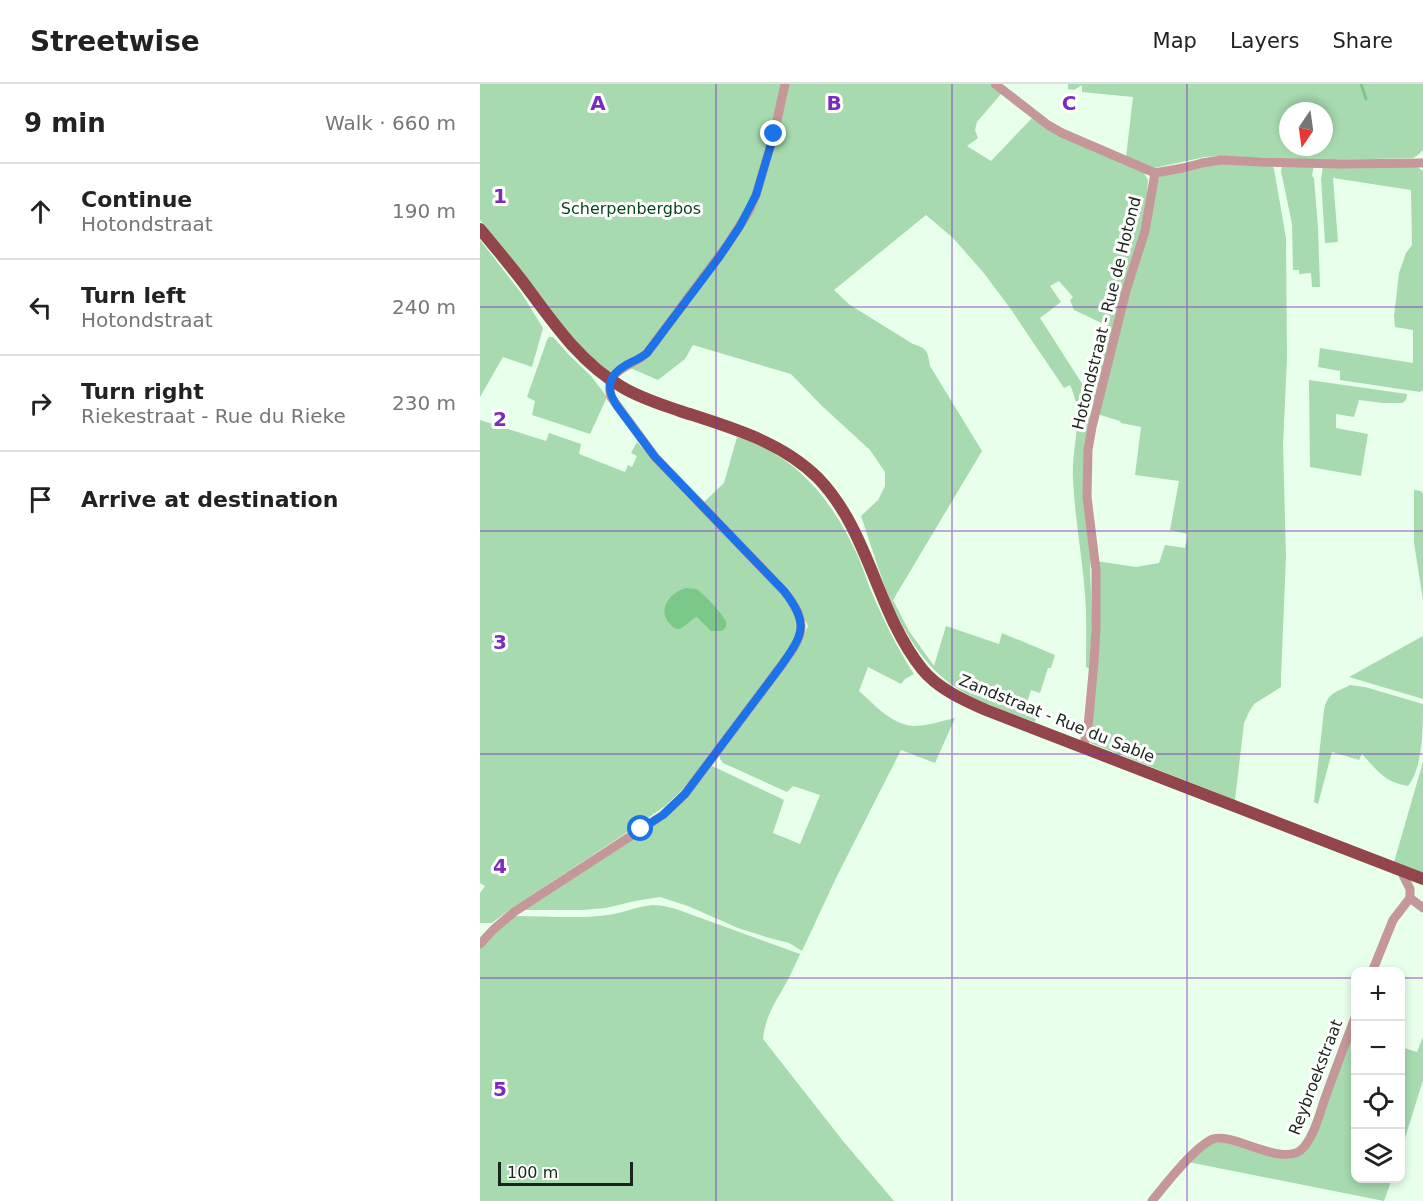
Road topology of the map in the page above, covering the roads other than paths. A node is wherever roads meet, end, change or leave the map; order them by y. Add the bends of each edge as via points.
1 (785, 84) edge
2 (995, 84) edge
3 (1423, 163) edge
4 (1155, 173) junction
5 (480, 229) edge
6 (614, 377) junction
7 (1083, 747) junction
8 (1401, 871) junction
9 (1423, 879) edge
10 (1410, 898) junction
11 (1423, 908) edge
12 (480, 944) edge
13 (1374, 967) edge
14 (1354, 1021) edge
15 (1152, 1201) edge

1 - 6 street via 756,195 740,226 647,353
2 - 4 street via 1062,133
3 - 4 street via 1221,160
4 - 7 street, Hotondstraat - Rue de Hotond via 1146,224 1125,291 1088,450 1087,497 1096,570 1096,628
5 - 6 main road, Zandstraat - Rue du Sable via 580,355 597,370
6 - 7 main road, Zandstraat - Rue du Sable via 624,388 652,401 721,424 800,463 848,518 891,617 922,669 946,690 975,705
6 - 12 street via 609,389 611,397 655,457 796,605 801,618 799,638 685,794 663,815 514,912
7 - 8 main road, Zandstraat - Rue du Sable
8 - 9 main road, Zandstraat - Rue du Sable
8 - 10 street
10 - 11 street
10 - 13 street via 1393,920
14 - 15 street, Reybroekstraat via 1304,1148 1285,1155 1222,1138 1210,1140 1199,1147

